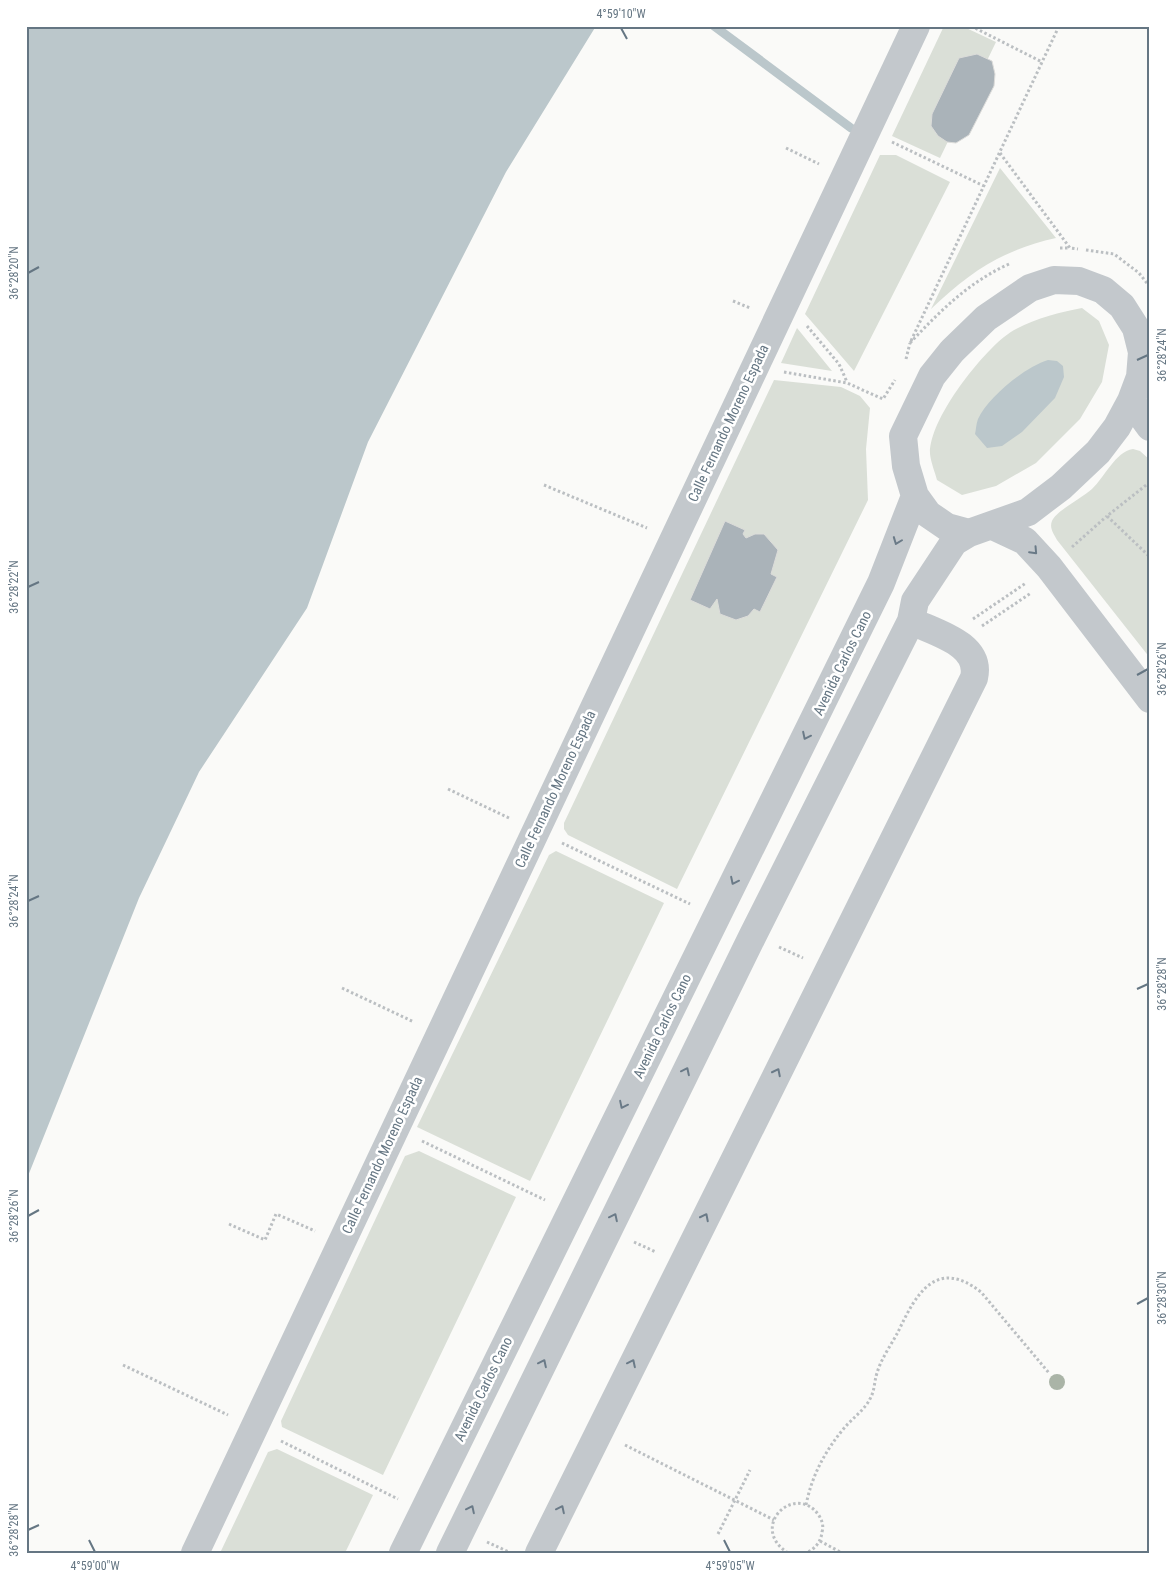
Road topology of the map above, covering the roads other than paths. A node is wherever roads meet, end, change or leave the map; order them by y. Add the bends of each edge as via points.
1 (916, 26) edge
2 (1131, 400) junction
3 (1150, 426) edge
4 (915, 496) junction
5 (981, 529) junction
6 (911, 621) junction
7 (1150, 700) edge
8 (456, 1541) edge
9 (195, 1553) edge
10 (403, 1553) edge
11 (540, 1553) edge

1 - 9 street, Calle Fernando Moreno Espada
2 - 3 street
2 - 4 street via 1140,377 1142,352 1136,328 1122,306 1103,290 1079,281 1054,280 1030,288 986,318 932,376 903,436 906,466
2 - 5 street via 1117,427 1098,452 1061,487 1028,512
4 - 5 street via 928,514 947,527
4 -> 10 street, Avenida Carlos Cano via 881,583
5 - 6 street via 954,542 915,601
5 -> 7 street via 1025,541 1049,567
8 -> 6 street via 753,934
11 -> 6 street via 974,678 975,663 967,650

